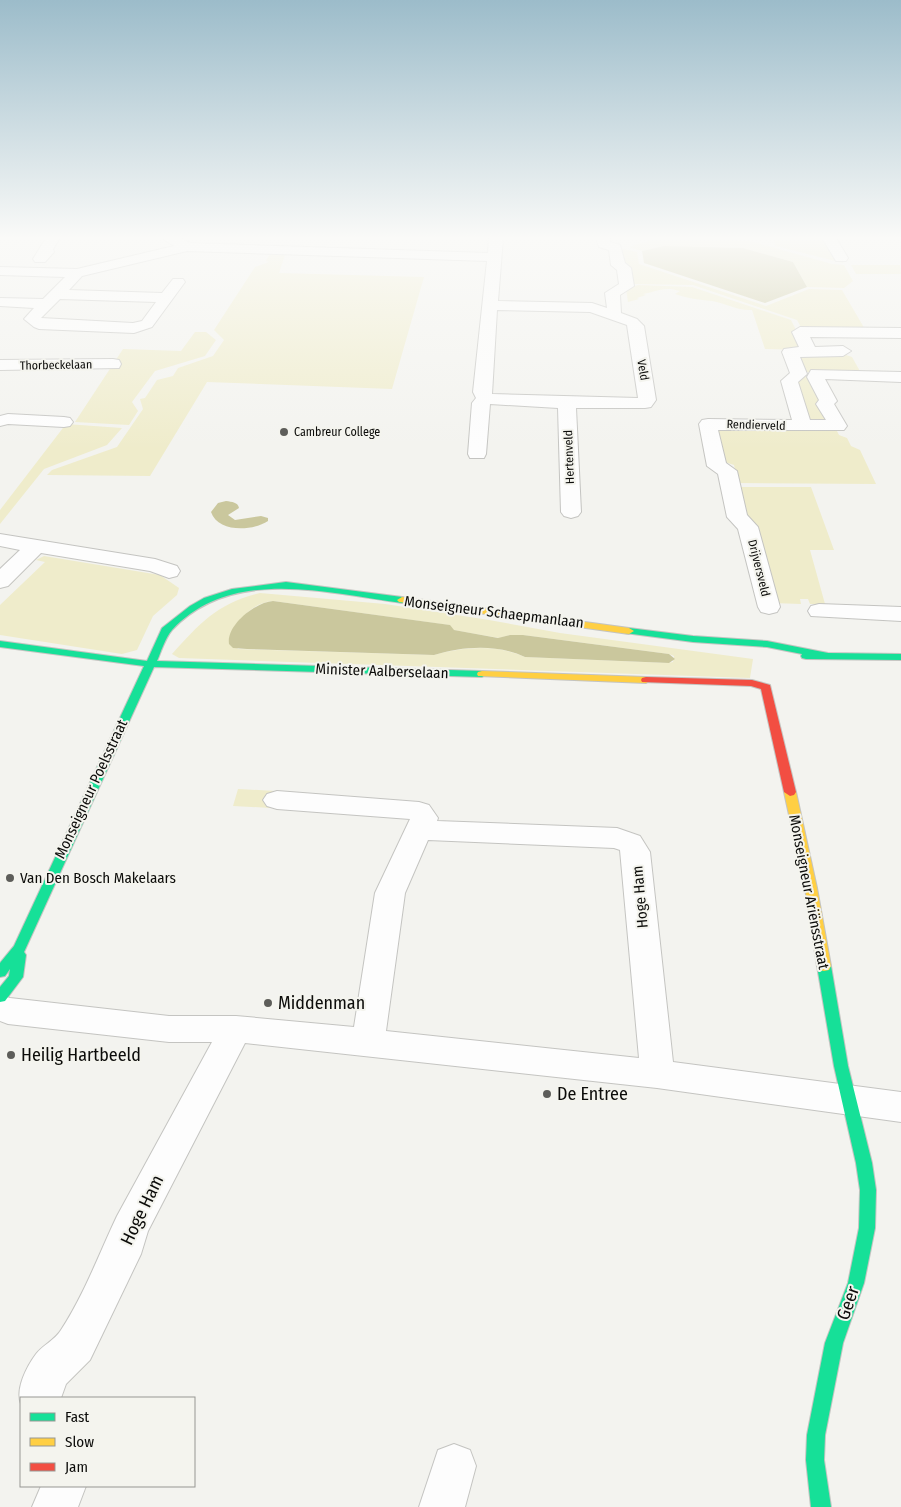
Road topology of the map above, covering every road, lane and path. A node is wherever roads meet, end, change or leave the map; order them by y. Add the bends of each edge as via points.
1 (43, 308) edge
2 (159, 308) edge
3 (491, 308) edge
4 (593, 308) edge
5 (614, 308) edge
6 (609, 313) junction
7 (833, 332) junction
8 (901, 333) edge
9 (809, 351) junction
10 (856, 361) junction
11 (113, 364) dead end
12 (0, 365) edge
13 (901, 376) edge
14 (485, 398) junction
15 (567, 402) junction
16 (0, 421) edge
17 (64, 422) dead end
18 (708, 424) joint
19 (803, 426) junction
20 (477, 454) dead end
21 (571, 512) dead end
22 (0, 540) edge
23 (35, 547) junction
24 (169, 571) dead end
25 (0, 581) edge
26 (202, 595) joint
27 (769, 607) dead end
28 (819, 610) dead end
29 (901, 614) edge
30 (0, 644) edge
31 (901, 657) edge
32 (149, 664) junction
33 (766, 687) joint
34 (277, 800) dead end
35 (418, 830) junction
36 (19, 949) junction
37 (0, 972) edge
38 (0, 998) edge
39 (0, 1008) edge
40 (236, 1029) junction
41 (368, 1043) junction
42 (657, 1074) junction
43 (849, 1099) junction
44 (901, 1107) edge
45 (41, 1392) edge
46 (454, 1466) dead end
47 (64, 1487) edge
48 (54, 1507) edge
49 (442, 1507) edge
50 (820, 1507) edge

1 - 2 street via 32,319 39,324 134,328 147,324
3 - 14 street via 482,392
4 - 6 street, Veld
5 - 6 street
6 - 15 street, Veld via 636,326 647,400 637,404
7 - 8 street
7 - 9 street via 800,332
7 - 10 street
9 - 10 street
9 - 19 street via 790,352 799,374 790,381
10 - 13 street
10 - 19 street, Rendierveld via 815,377 838,426
11 - 12 street, Thorbeckelaan
14 - 15 street, Veld
14 - 20 street via 481,403
15 - 21 street, Hertenveld
16 - 17 street
18 - 19 street, Rendierveld
18 - 27 street, Drijversveld via 717,466 727,471 737,517 748,526
22 - 23 street
23 - 24 street via 155,565
23 - 25 street
26 - 31 street, Monseigneur Schaepmanlaan via 286,585 702,640 767,654
26 - 32 street, Monseigneur Poelsstraat via 166,630
28 - 29 street
30 - 32 street, Minister Aalberselaan
32 - 33 street, Minister Aalberselaan via 733,682
32 - 36 street, Monseigneur Poelsstraat
33 - 43 street, Monseigneur Ariënsstraat via 811,888
34 - 35 street via 419,811 424,818
35 - 41 street via 390,892
35 - 42 street, Hoge Ham via 618,838 630,844 636,852
36 - 37 street, Monseigneur Poelsstraat
36 - 38 street, Monseigneur Poelsstraat via 20,964 16,977
39 - 40 street via 169,1029
40 - 41 street
40 - 45 street, Hoge Ham via 130,1228 127,1241 75,1346 51,1369
41 - 42 street
42 - 43 street
43 - 44 street
43 - 50 street, Geer via 866,1181 867,1228 856,1283 834,1343 816,1436
46 - 49 street
47 - 48 street

